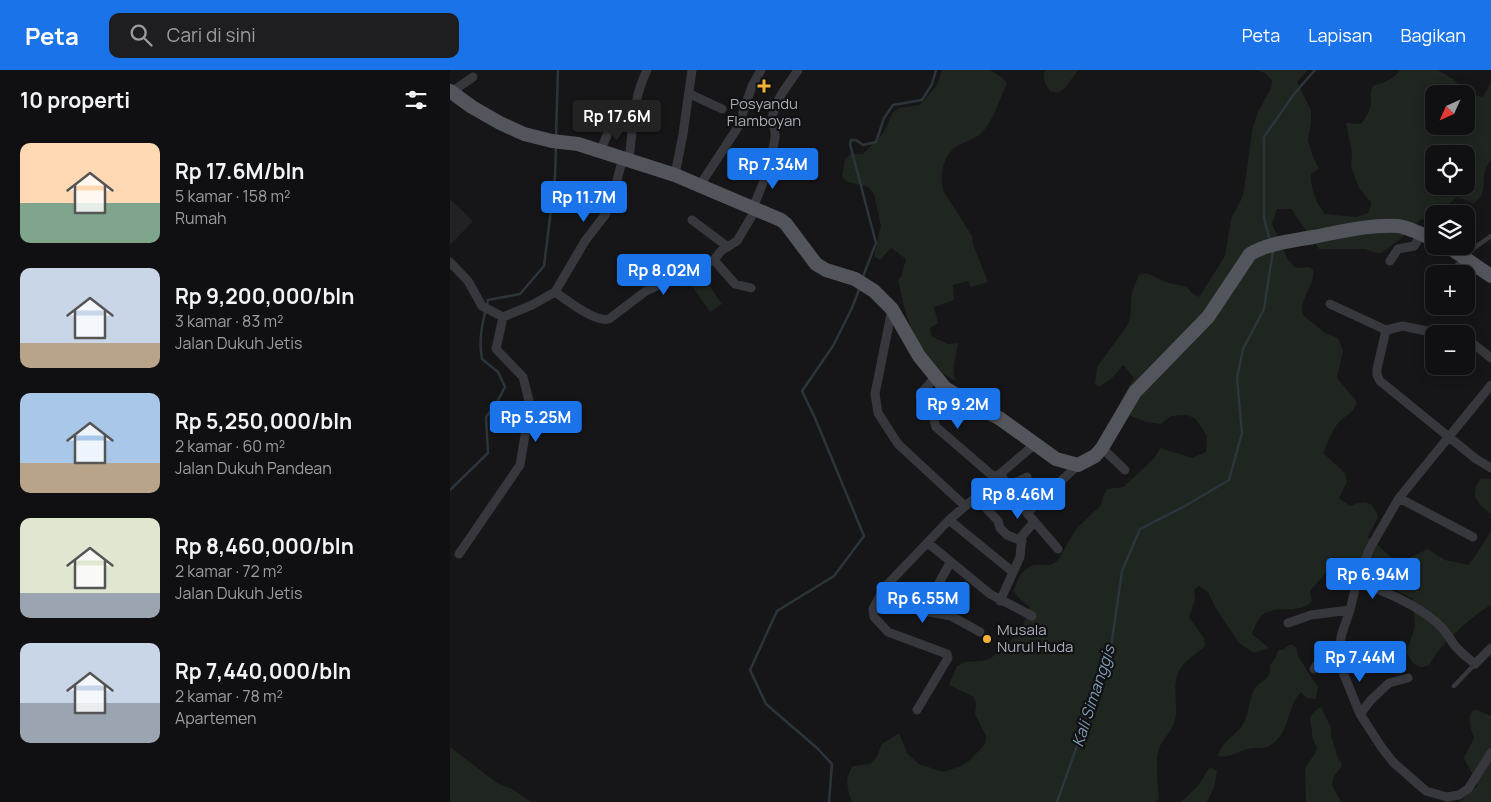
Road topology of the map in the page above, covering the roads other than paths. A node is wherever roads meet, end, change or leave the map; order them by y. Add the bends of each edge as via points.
1 (647, 70) edge
2 (692, 70) edge
3 (761, 70) edge
4 (798, 70) edge
5 (473, 77) dead end
6 (450, 92) edge
7 (690, 94) junction
8 (722, 109) dead end
9 (612, 123) dead end
10 (600, 152) junction
11 (626, 158) junction
12 (675, 175) junction
13 (700, 185) junction
14 (754, 208) junction
15 (692, 220) dead end
16 (1425, 236) edge
17 (1491, 236) edge
18 (1425, 239) edge
19 (728, 247) junction
20 (1462, 255) edge
21 (1465, 257) junction
22 (714, 260) junction
23 (450, 262) edge
24 (1390, 262) dead end
25 (1458, 265) edge
26 (1491, 276) edge
27 (751, 288) dead end
28 (555, 292) junction
29 (1330, 304) dead end
30 (892, 309) junction
31 (503, 316) junction
32 (1386, 330) junction
33 (1425, 331) edge
34 (1475, 345) edge
35 (1491, 358) edge
36 (935, 377) junction
37 (1491, 385) edge
38 (1448, 437) junction
39 (1034, 445) junction
40 (1102, 448) junction
41 (1078, 464) junction
42 (1491, 468) edge
43 (1125, 470) dead end
44 (997, 476) junction
45 (1027, 477) dead end
46 (1008, 486) junction
47 (976, 496) junction
48 (1399, 498) junction
49 (965, 506) junction
50 (1027, 513) junction
51 (949, 520) junction
52 (1034, 522) junction
53 (1473, 537) dead end
54 (1022, 541) junction
55 (928, 543) junction
56 (1058, 549) dead end
57 (459, 554) dead end
58 (950, 564) junction
59 (1013, 572) junction
60 (1357, 581) junction
61 (884, 588) junction
62 (1000, 601) junction
63 (1350, 610) junction
64 (951, 616) junction
65 (1032, 616) dead end
66 (1288, 623) dead end
67 (980, 632) dead end
68 (1339, 648) junction
69 (1491, 648) edge
70 (1475, 664) junction
71 (1314, 669) dead end
72 (1408, 678) dead end
73 (1454, 686) dead end
74 (917, 710) dead end
75 (1360, 714) junction
76 (1491, 752) edge

1 - 11 street via 636,98
2 - 7 street
3 - 13 street via 738,127
4 - 14 street via 775,108 772,121 776,134
5 - 6 street
6 - 10 main road via 524,134 578,144
7 - 8 street
7 - 12 street
9 - 10 street
10 - 11 main road
11 - 12 main road
11 - 28 street via 606,215 585,240
12 - 13 main road
13 - 14 main road
14 - 19 street via 737,241
14 - 30 main road via 786,224 816,264 855,279 874,291
15 - 19 street
16 - 40 main road via 1406,228 1348,230 1284,242 1250,254 1208,317 1135,392
17 - 21 lane
18 - 24 street via 1414,246 1398,249
19 - 22 street
20 - 21 main road
21 - 25 street
21 - 26 main road
22 - 27 street via 736,284
22 - 28 street via 646,291 609,319 593,316
23 - 31 street via 486,308
28 - 31 street
29 - 32 street
30 - 36 main road
30 - 49 street via 875,394 878,412 898,444
31 - 57 street via 496,349 523,377 530,405 520,464
32 - 33 street via 1403,326
32 - 38 street via 1377,375 1380,381
34 - 35 street
36 - 39 main road via 951,392 999,418
36 - 44 street via 920,395 932,412 936,427
37 - 38 street
38 - 42 street
38 - 48 street
39 - 41 main road via 1056,459
39 - 44 street
40 - 41 main road via 1095,456
40 - 43 street
41 - 50 street
44 - 46 street
44 - 47 street
45 - 46 street
46 - 50 street
47 - 49 street
47 - 54 street via 1007,535
48 - 53 street
48 - 60 street via 1370,548
49 - 51 street
50 - 52 street
51 - 55 street
51 - 59 street
52 - 54 street via 1022,536
52 - 56 street
54 - 59 street via 1020,557
55 - 58 street
55 - 61 street
58 - 62 street
58 - 64 street via 930,599
59 - 62 street
60 - 63 street
60 - 70 street via 1428,615
61 - 64 street via 907,608
61 - 74 street via 872,613 880,625 888,632 947,654 948,658
62 - 65 street
63 - 66 street via 1310,615
63 - 68 street
64 - 67 street
68 - 71 street via 1325,654
68 - 75 street via 1340,666
69 - 70 street
70 - 73 lane
72 - 75 street via 1389,683
75 - 76 street via 1392,762 1426,791 1447,797 1459,796 1468,789

